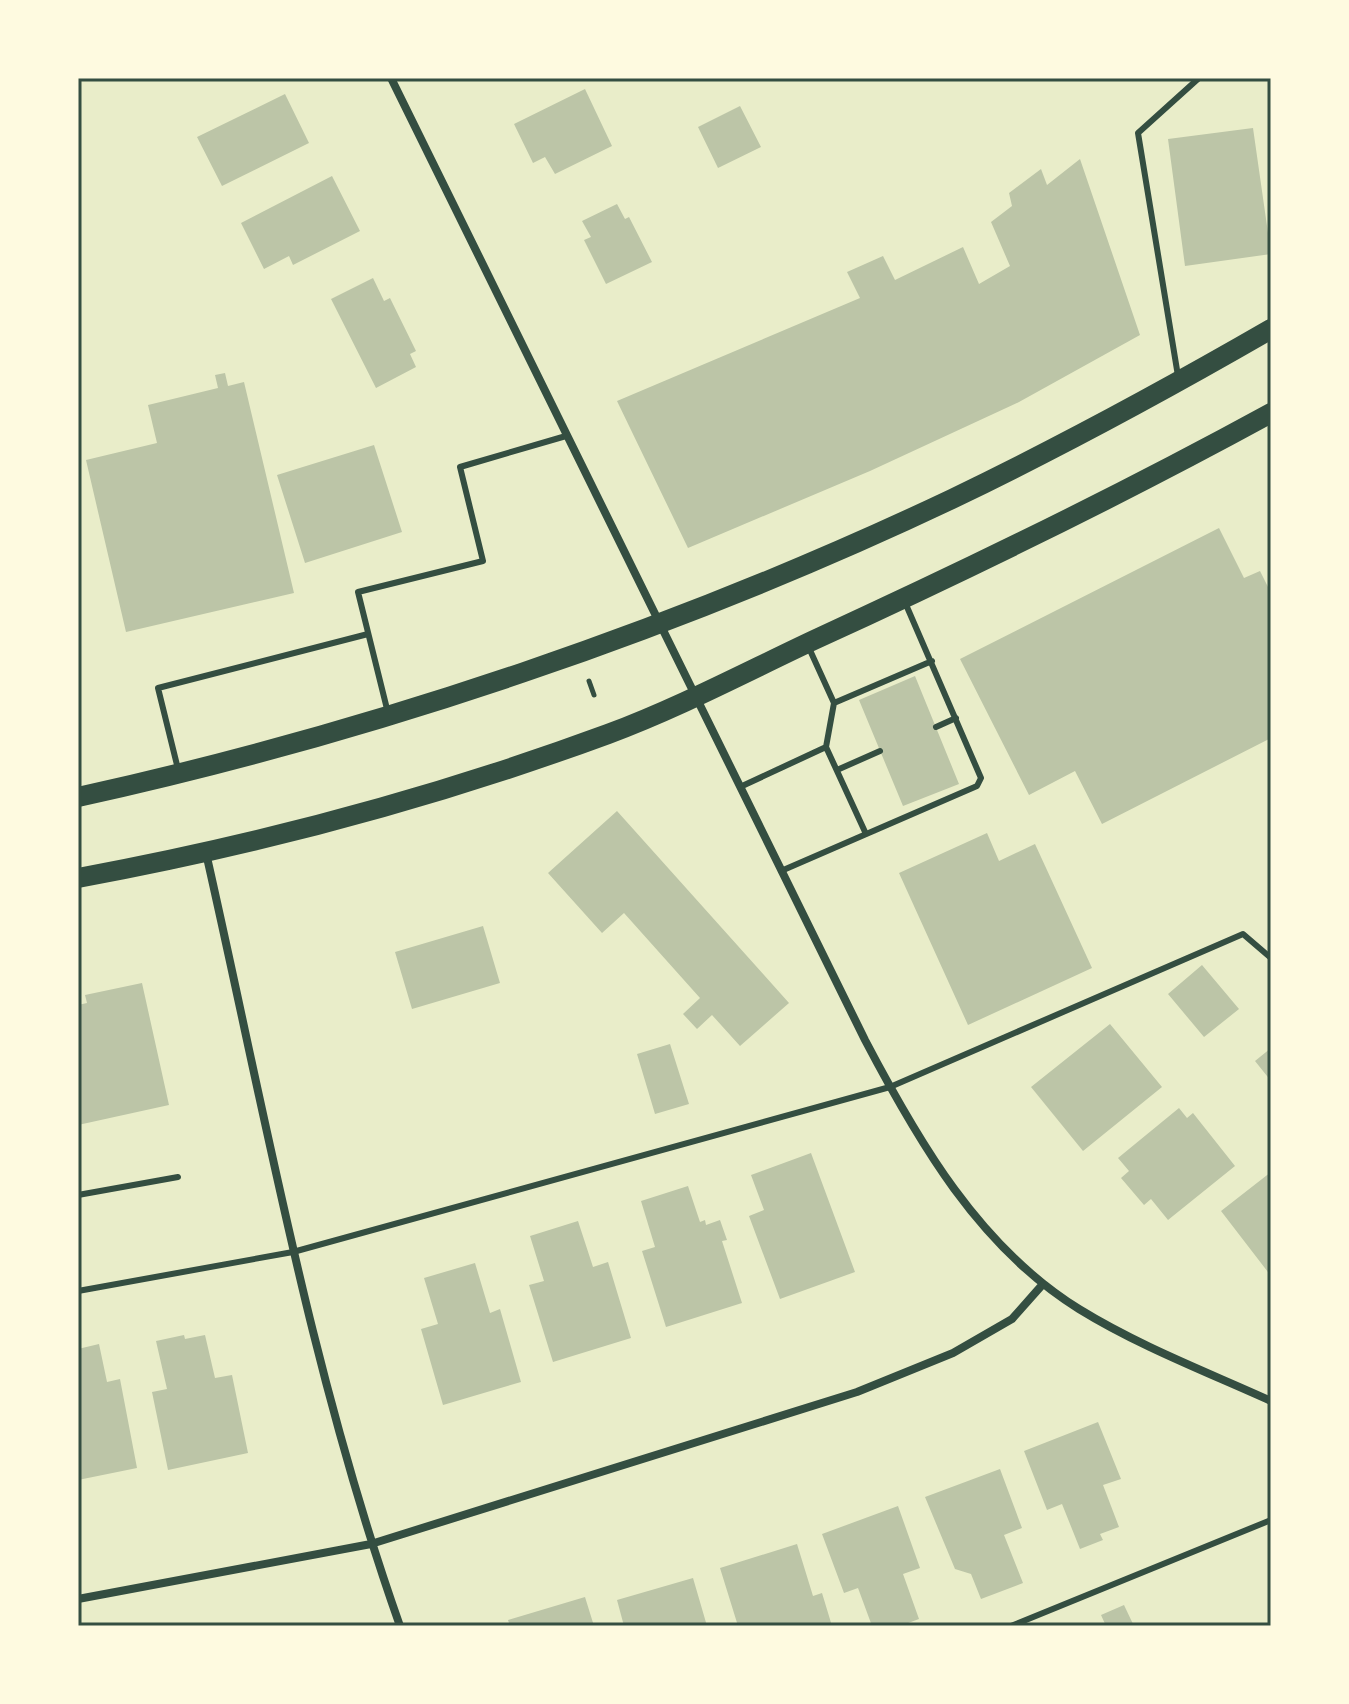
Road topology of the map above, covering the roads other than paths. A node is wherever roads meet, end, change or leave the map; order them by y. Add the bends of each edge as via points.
1 (391, 78) edge
2 (1199, 78) edge
3 (1271, 329) edge
4 (1179, 381) junction
5 (1271, 413) edge
6 (566, 436) junction
7 (904, 599) junction
8 (659, 622) junction
9 (368, 634) junction
10 (807, 644) junction
11 (932, 661) junction
12 (695, 696) junction
13 (834, 703) junction
14 (388, 714) junction
15 (956, 718) junction
16 (936, 727) dead end
17 (826, 747) junction
18 (880, 751) dead end
19 (837, 770) junction
20 (179, 773) junction
21 (740, 787) junction
22 (78, 797) edge
23 (866, 834) junction
24 (206, 852) junction
25 (781, 871) junction
26 (78, 878) edge
27 (1271, 958) edge
28 (890, 1087) junction
29 (178, 1177) dead end
30 (78, 1195) edge
31 (293, 1252) junction
32 (1043, 1284) junction
33 (78, 1291) edge
34 (1271, 1401) edge
35 (1271, 1520) edge
36 (371, 1544) junction
37 (78, 1599) edge
38 (400, 1626) edge
39 (1011, 1626) edge

1 - 6 street
2 - 4 lane via 1138,133
3 - 4 main road
4 - 8 main road via 872,536
5 - 7 main road
6 - 8 street
6 - 9 lane via 460,467 483,561 358,592
7 - 10 main road
7 - 11 lane
8 - 12 street
8 - 14 main road
9 - 14 lane
9 - 20 lane via 158,688
10 - 12 main road
10 - 13 lane
11 - 13 lane
11 - 15 lane
12 - 21 street
12 - 24 main road via 610,733 505,768
13 - 17 lane
14 - 20 main road
15 - 16 lane
15 - 23 lane via 981,778 977,786
17 - 19 lane
17 - 21 lane
18 - 19 lane
19 - 23 lane
20 - 22 main road
21 - 25 street
23 - 25 lane
24 - 26 main road
24 - 31 street
25 - 28 street
27 - 28 lane via 1243,934
28 - 31 lane
28 - 32 street via 970,1210
29 - 30 lane
31 - 33 lane
31 - 36 street
32 - 34 street via 1120,1332
32 - 36 street via 1012,1319 953,1353 857,1392
35 - 39 lane
36 - 37 street
36 - 38 street

